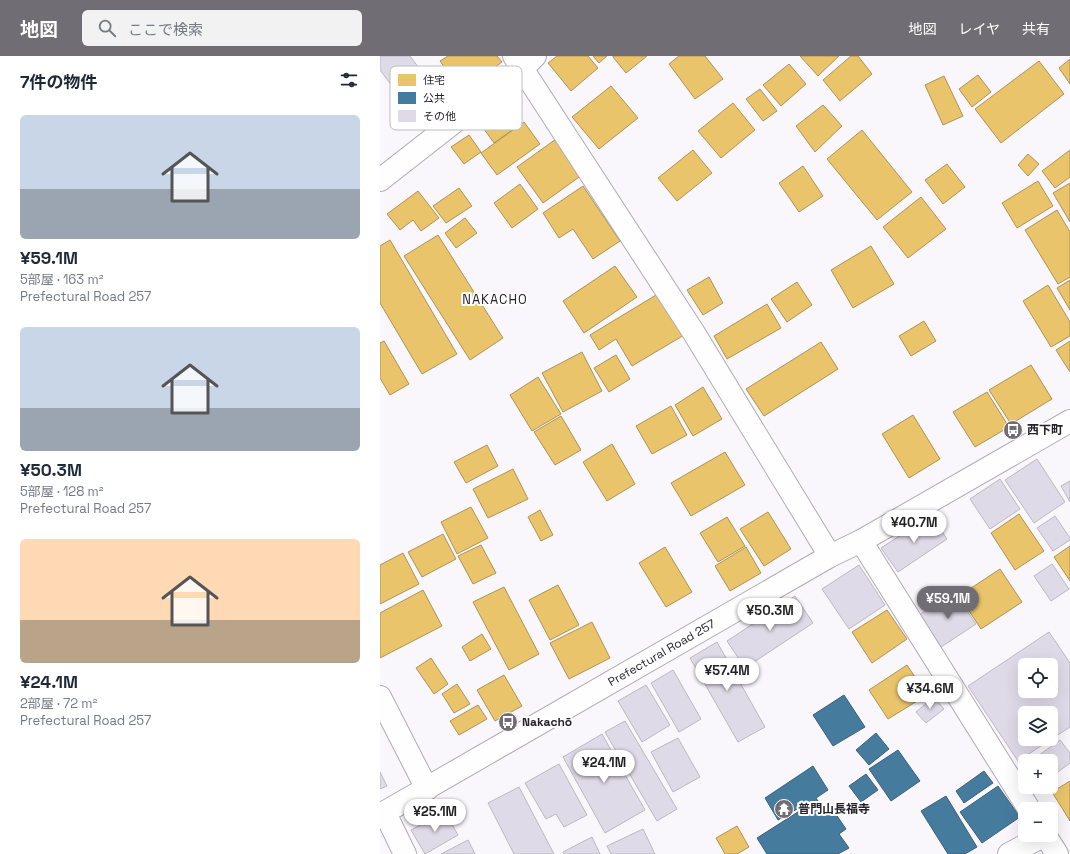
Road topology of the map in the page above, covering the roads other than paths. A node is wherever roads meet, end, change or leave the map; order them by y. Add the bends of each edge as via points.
1 (524, 60) edge
2 (440, 130) edge
3 (380, 180) edge
4 (1070, 421) edge
5 (861, 541) junction
6 (830, 556) junction
7 (380, 698) edge
8 (427, 789) junction
9 (1025, 802) edge
10 (382, 814) edge
11 (1032, 842) edge
12 (1049, 842) edge
13 (405, 854) edge
14 (1009, 854) edge
15 (1057, 854) edge

1 - 6 street
2 - 3 street
4 - 5 street, Prefectural Road 257
5 - 6 street, Prefectural Road 257
5 - 9 street
6 - 8 street, Prefectural Road 257
7 - 8 street
8 - 10 street, Prefectural Road 257
10 - 13 street
11 - 14 street
12 - 15 street

